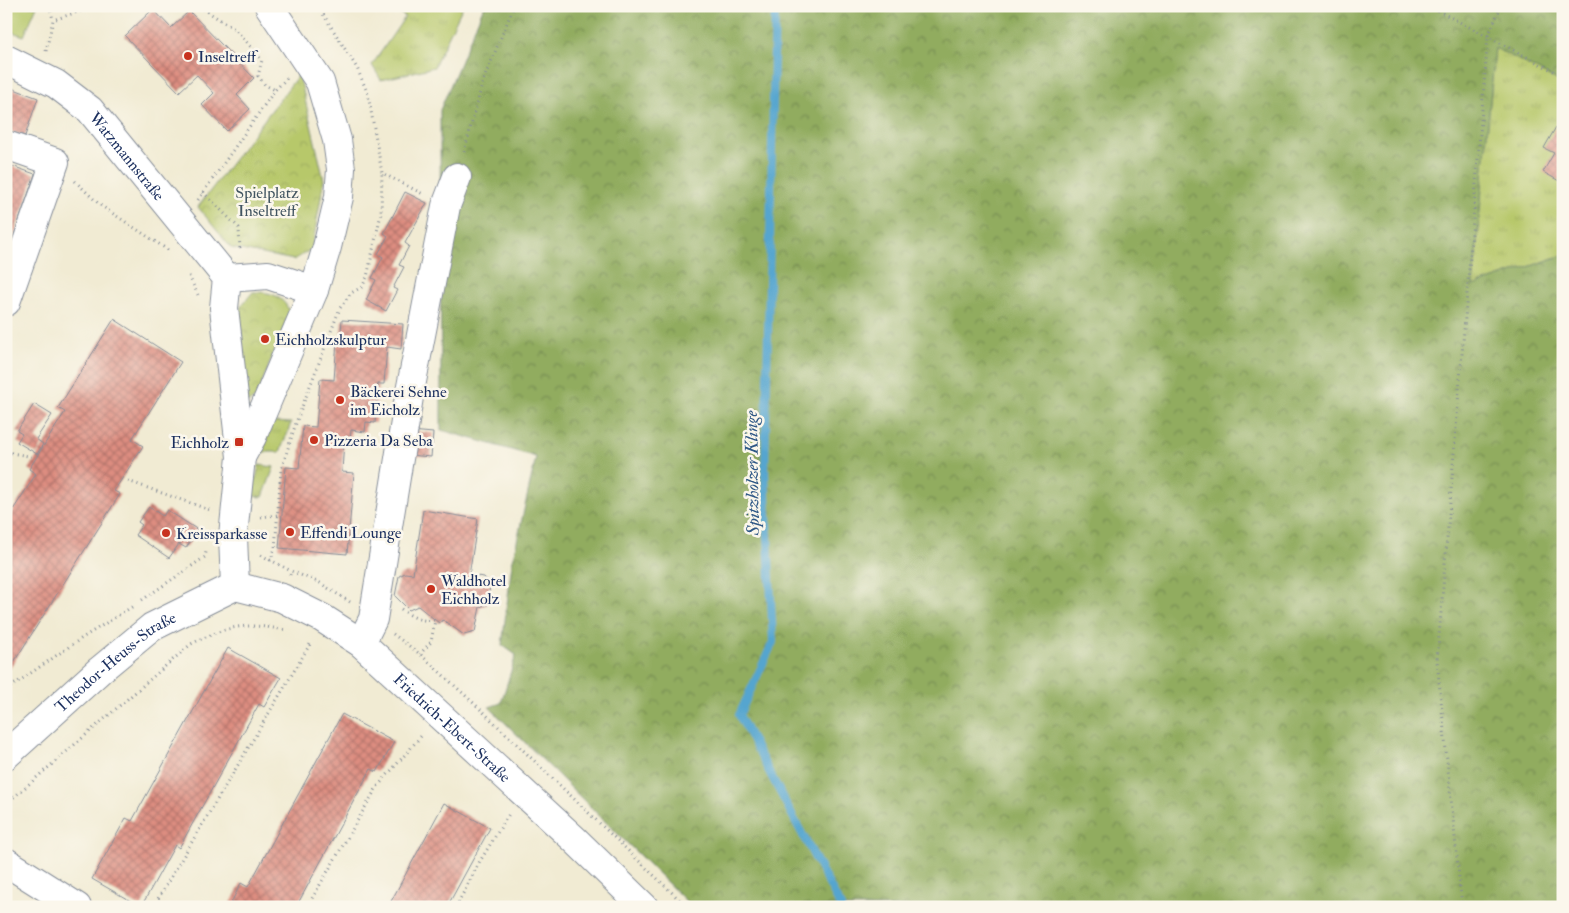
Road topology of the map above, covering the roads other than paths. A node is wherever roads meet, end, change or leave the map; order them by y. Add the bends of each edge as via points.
1 (269, 6) edge
2 (6, 59) edge
3 (6, 145) edge
4 (457, 177) road end
5 (230, 267) junction
6 (314, 290) junction
7 (6, 302) edge
8 (241, 458) junction
9 (235, 586) junction
10 (361, 643) junction
11 (6, 755) edge
12 (6, 862) edge
13 (77, 907) edge
14 (644, 907) edge

1 - 6 street via 320,82 338,149 340,197
2 - 5 street, Watzmannstraße via 56,84 90,110 182,224
3 - 7 street via 55,162
4 - 10 street via 446,206 409,397 373,619
5 - 6 street
5 - 8 street via 224,308
6 - 8 street
8 - 9 street via 233,536
9 - 10 street, Friedrich-Ebert-Straße via 282,598
9 - 11 street, Theodor-Heuss-Straße via 152,628
10 - 14 street, Friedrich-Ebert-Straße
12 - 13 street

